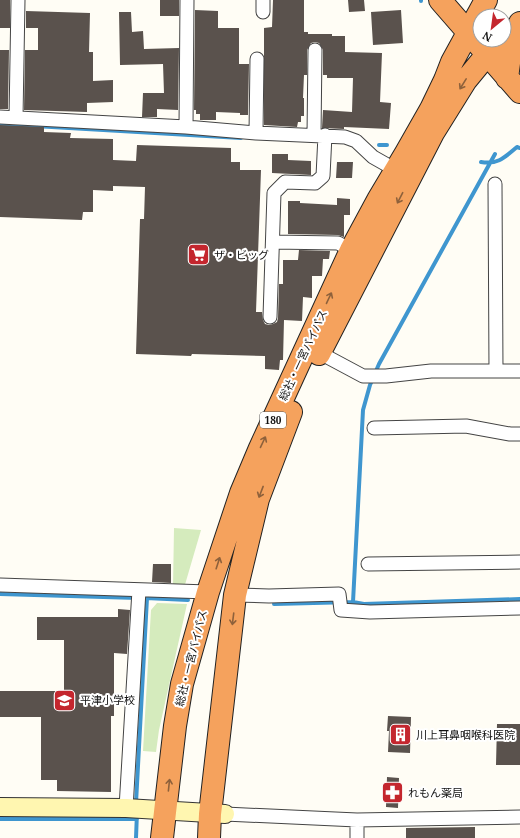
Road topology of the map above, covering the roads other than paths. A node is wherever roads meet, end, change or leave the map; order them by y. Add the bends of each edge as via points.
1 (18, 0) edge
2 (186, 0) edge
3 (440, 0) edge
4 (486, 0) edge
5 (520, 17) edge
6 (520, 23) edge
7 (512, 26) edge
8 (468, 32) junction
9 (472, 34) edge
10 (492, 48) edge
11 (494, 48) edge
12 (316, 50) dead end
13 (257, 59) dead end
14 (514, 85) edge
15 (0, 117) edge
16 (16, 118) junction
17 (186, 127) junction
18 (256, 133) junction
19 (320, 135) junction
20 (396, 170) junction
21 (495, 184) dead end
22 (274, 242) junction
23 (351, 250) junction
24 (270, 318) dead end
25 (320, 353) junction
26 (496, 371) junction
27 (520, 371) edge
28 (374, 428) dead end
29 (520, 434) edge
30 (520, 562) edge
31 (368, 564) dead end
32 (0, 585) edge
33 (208, 592) junction
34 (235, 595) junction
35 (139, 596) junction
36 (520, 608) edge
37 (0, 807) edge
38 (133, 808) junction
39 (166, 811) junction
40 (218, 814) junction
41 (520, 817) edge
42 (357, 820) junction
43 (162, 838) edge
44 (209, 838) edge
45 (357, 838) edge

1 - 16 street
2 - 17 street
3 - 8 highway
4 - 8 highway, 180
5 - 7 highway
6 - 14 highway via 511,48
8 - 9 highway
8 - 20 highway, 総社・一宮バイパス / 180 via 431,109
10 -> 25 highway, 総社・一宮バイパス / 180 via 466,80 433,133
11 - 14 highway
12 - 19 street
13 - 18 street
15 - 16 street
16 - 17 street
17 - 18 street
18 - 19 street
19 - 20 street via 345,136 356,140 373,157
19 - 22 street via 323,176 314,183 285,182 274,193
20 - 23 highway, 総社・一宮バイパス / 180
21 - 26 street
22 - 23 street via 338,243
22 - 24 street
33 -> 23 highway, 総社・一宮バイパス / 180 via 246,480
25 - 26 street via 363,376 431,371
25 -> 34 highway, 総社・一宮バイパス / 180 via 297,398 258,498
26 - 27 street
28 - 29 street via 466,426
30 - 31 street
32 - 35 street
33 - 35 street
39 -> 33 highway, 総社・一宮バイパス / 180 via 182,684
34 - 36 street via 339,594 341,610 370,612
34 -> 40 highway, 総社・一宮バイパス / 180
35 - 38 street
37 - 38 street
38 - 39 street
39 - 40 street
39 - 43 highway, 総社・一宮バイパス / 180
40 - 42 street
40 - 44 highway, 総社・一宮バイパス / 180
41 - 42 street
42 - 45 street

